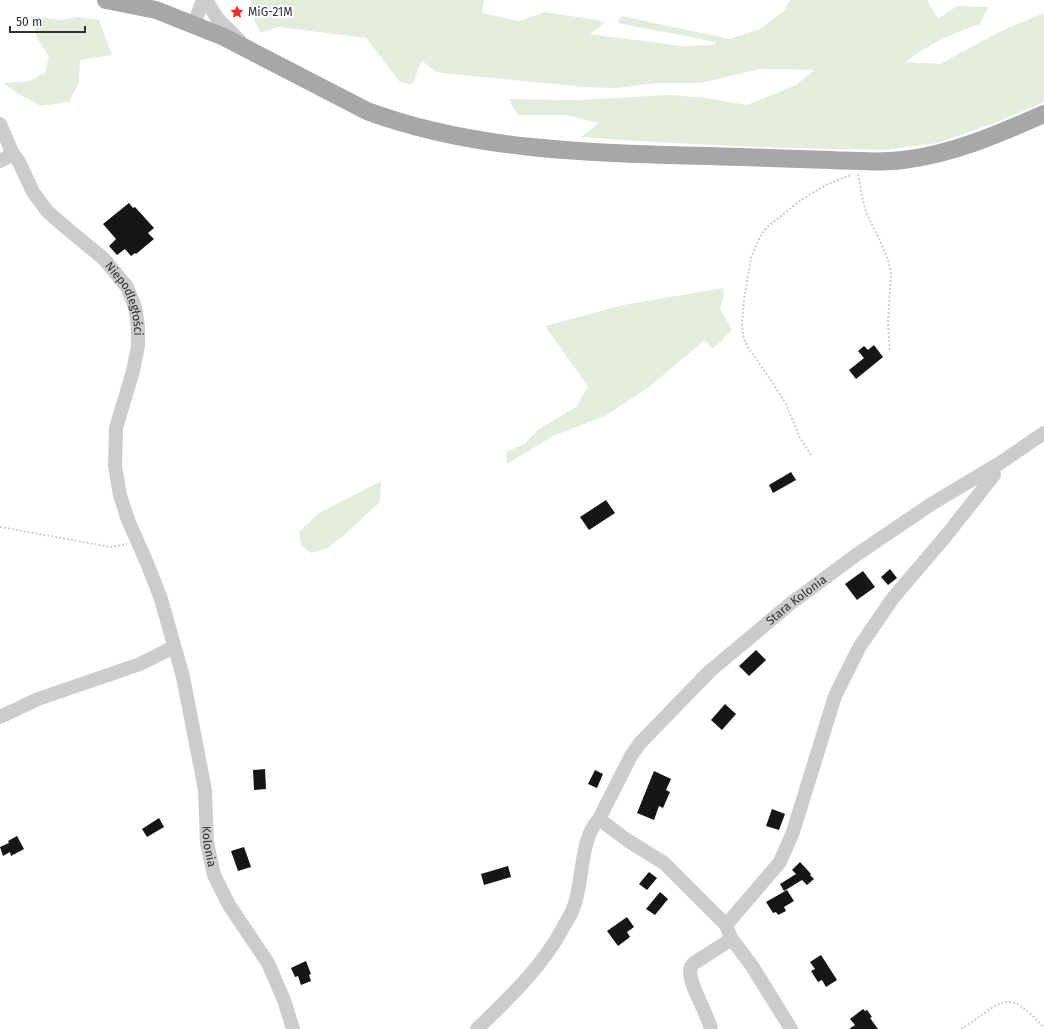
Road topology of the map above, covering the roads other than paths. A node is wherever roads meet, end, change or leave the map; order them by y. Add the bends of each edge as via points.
1 (106, 0) edge
2 (203, 0) edge
3 (206, 0) edge
4 (194, 24) junction
5 (249, 50) junction
6 (1044, 114) edge
7 (0, 124) edge
8 (12, 152) junction
9 (0, 161) edge
10 (1044, 433) edge
11 (993, 468) junction
12 (174, 647) junction
13 (0, 717) edge
14 (599, 819) junction
15 (726, 925) junction
16 (731, 938) junction
17 (293, 1029) edge
18 (477, 1029) edge
19 (711, 1029) edge
20 (791, 1029) edge

1 - 4 main road via 156,10
2 - 4 street
3 - 5 street via 217,18
4 - 5 main road
5 - 6 main road via 367,111 401,122 484,140 587,152 859,161 903,160 947,152
7 - 8 street, Niepodległości
8 - 9 street
8 - 12 street, Niepodległości via 33,192 48,211 104,259 127,287 135,307 138,346 116,428 115,466 120,496 161,599
10 - 11 street, Stara Kolonia
11 - 14 street, Stara Kolonia via 933,502 856,555 790,604 710,671 635,750
11 - 15 street via 994,475 893,598 860,646 835,696 793,832 780,862
12 - 13 street via 140,664 38,699
12 - 17 street, Kolonia via 183,677 205,790 207,843 214,875 228,905 268,963
14 - 15 street via 664,863
14 - 18 street, Stara Kolonia via 590,832 585,849 580,887 573,909 554,944 531,975
15 - 16 street
16 - 19 street via 691,966 692,984
16 - 20 street via 752,966

